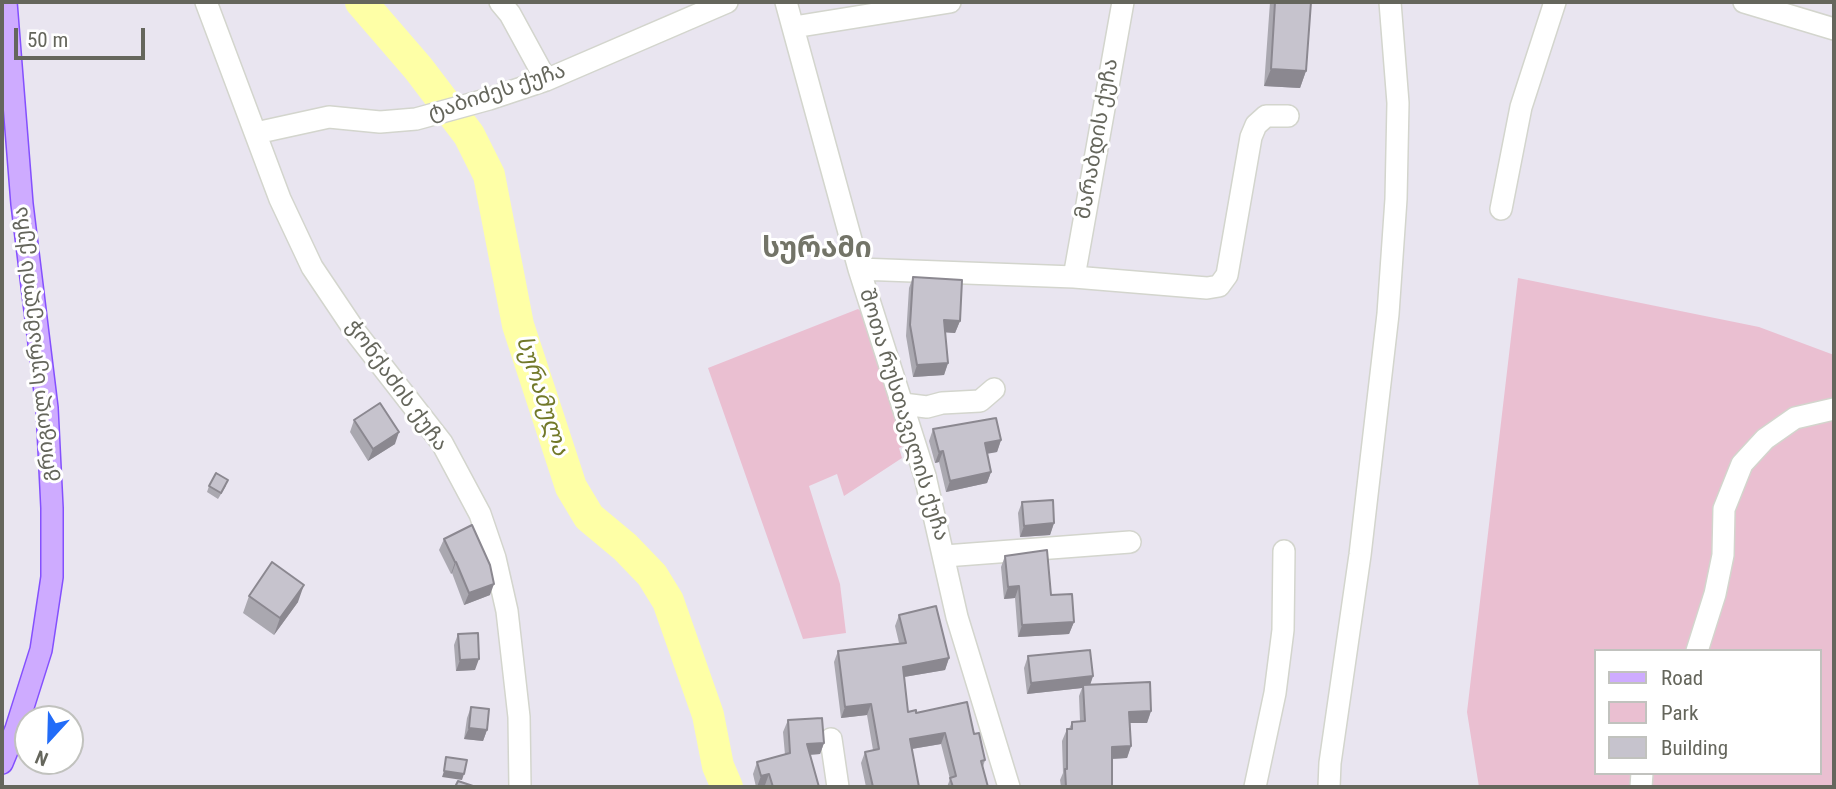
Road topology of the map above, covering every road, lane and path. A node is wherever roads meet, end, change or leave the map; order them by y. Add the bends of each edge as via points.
1 (6, 2) edge
2 (206, 2) edge
3 (500, 2) edge
4 (727, 2) edge
5 (786, 2) edge
6 (950, 2) edge
7 (1123, 2) edge
8 (1390, 2) edge
9 (1555, 2) edge
10 (1744, 2) edge
11 (793, 27) junction
12 (1834, 29) edge
13 (546, 80) junction
14 (1288, 116) dead end
15 (256, 133) junction
16 (1501, 209) dead end
17 (859, 269) junction
18 (1074, 277) junction
19 (994, 388) dead end
20 (903, 404) junction
21 (1834, 409) edge
22 (1130, 542) dead end
23 (1284, 551) dead end
24 (945, 556) junction
25 (1698, 649) edge
26 (831, 739) dead end
27 (2, 763) edge
28 (520, 787) edge
29 (838, 787) edge
30 (1009, 787) edge
31 (1255, 787) edge
32 (1329, 787) edge

1 - 27 main road, გრიგოლ სურამელის ქუჩა via 22,204 47,408 52,522 51,577 41,650
2 - 15 street, ჭონქაძის ქუჩა
3 - 13 street
4 - 13 street, ტაბიძეს ქუჩა
5 - 11 street, შოთა რუსთაველის ქუჩა
6 - 11 street
7 - 18 street, მარაბდის ქუჩა
8 - 32 street via 1398,103 1388,314
9 - 16 street via 1521,107
10 - 12 street
11 - 17 street, შოთა რუსთაველის ქუჩა
13 - 15 street, ტაბიძეს ქუჩა via 416,119 380,122 329,117
14 - 18 street via 1266,116 1251,137 1227,275 1219,286
15 - 28 street, ჭონქაძის ქუჩა via 312,267 357,334 442,443 480,514 508,611 519,717
17 - 18 street
17 - 20 street, შოთა რუსთაველის ქუჩა
19 - 20 street via 980,401 927,407
20 - 24 street, შოთა რუსთაველის ქუჩა
21 - 25 street via 1795,418 1765,439 1742,464 1724,509 1723,555
22 - 24 street
23 - 31 street via 1277,680
24 - 30 street, შოთა რუსთაველის ქუჩა via 957,617
26 - 29 street

